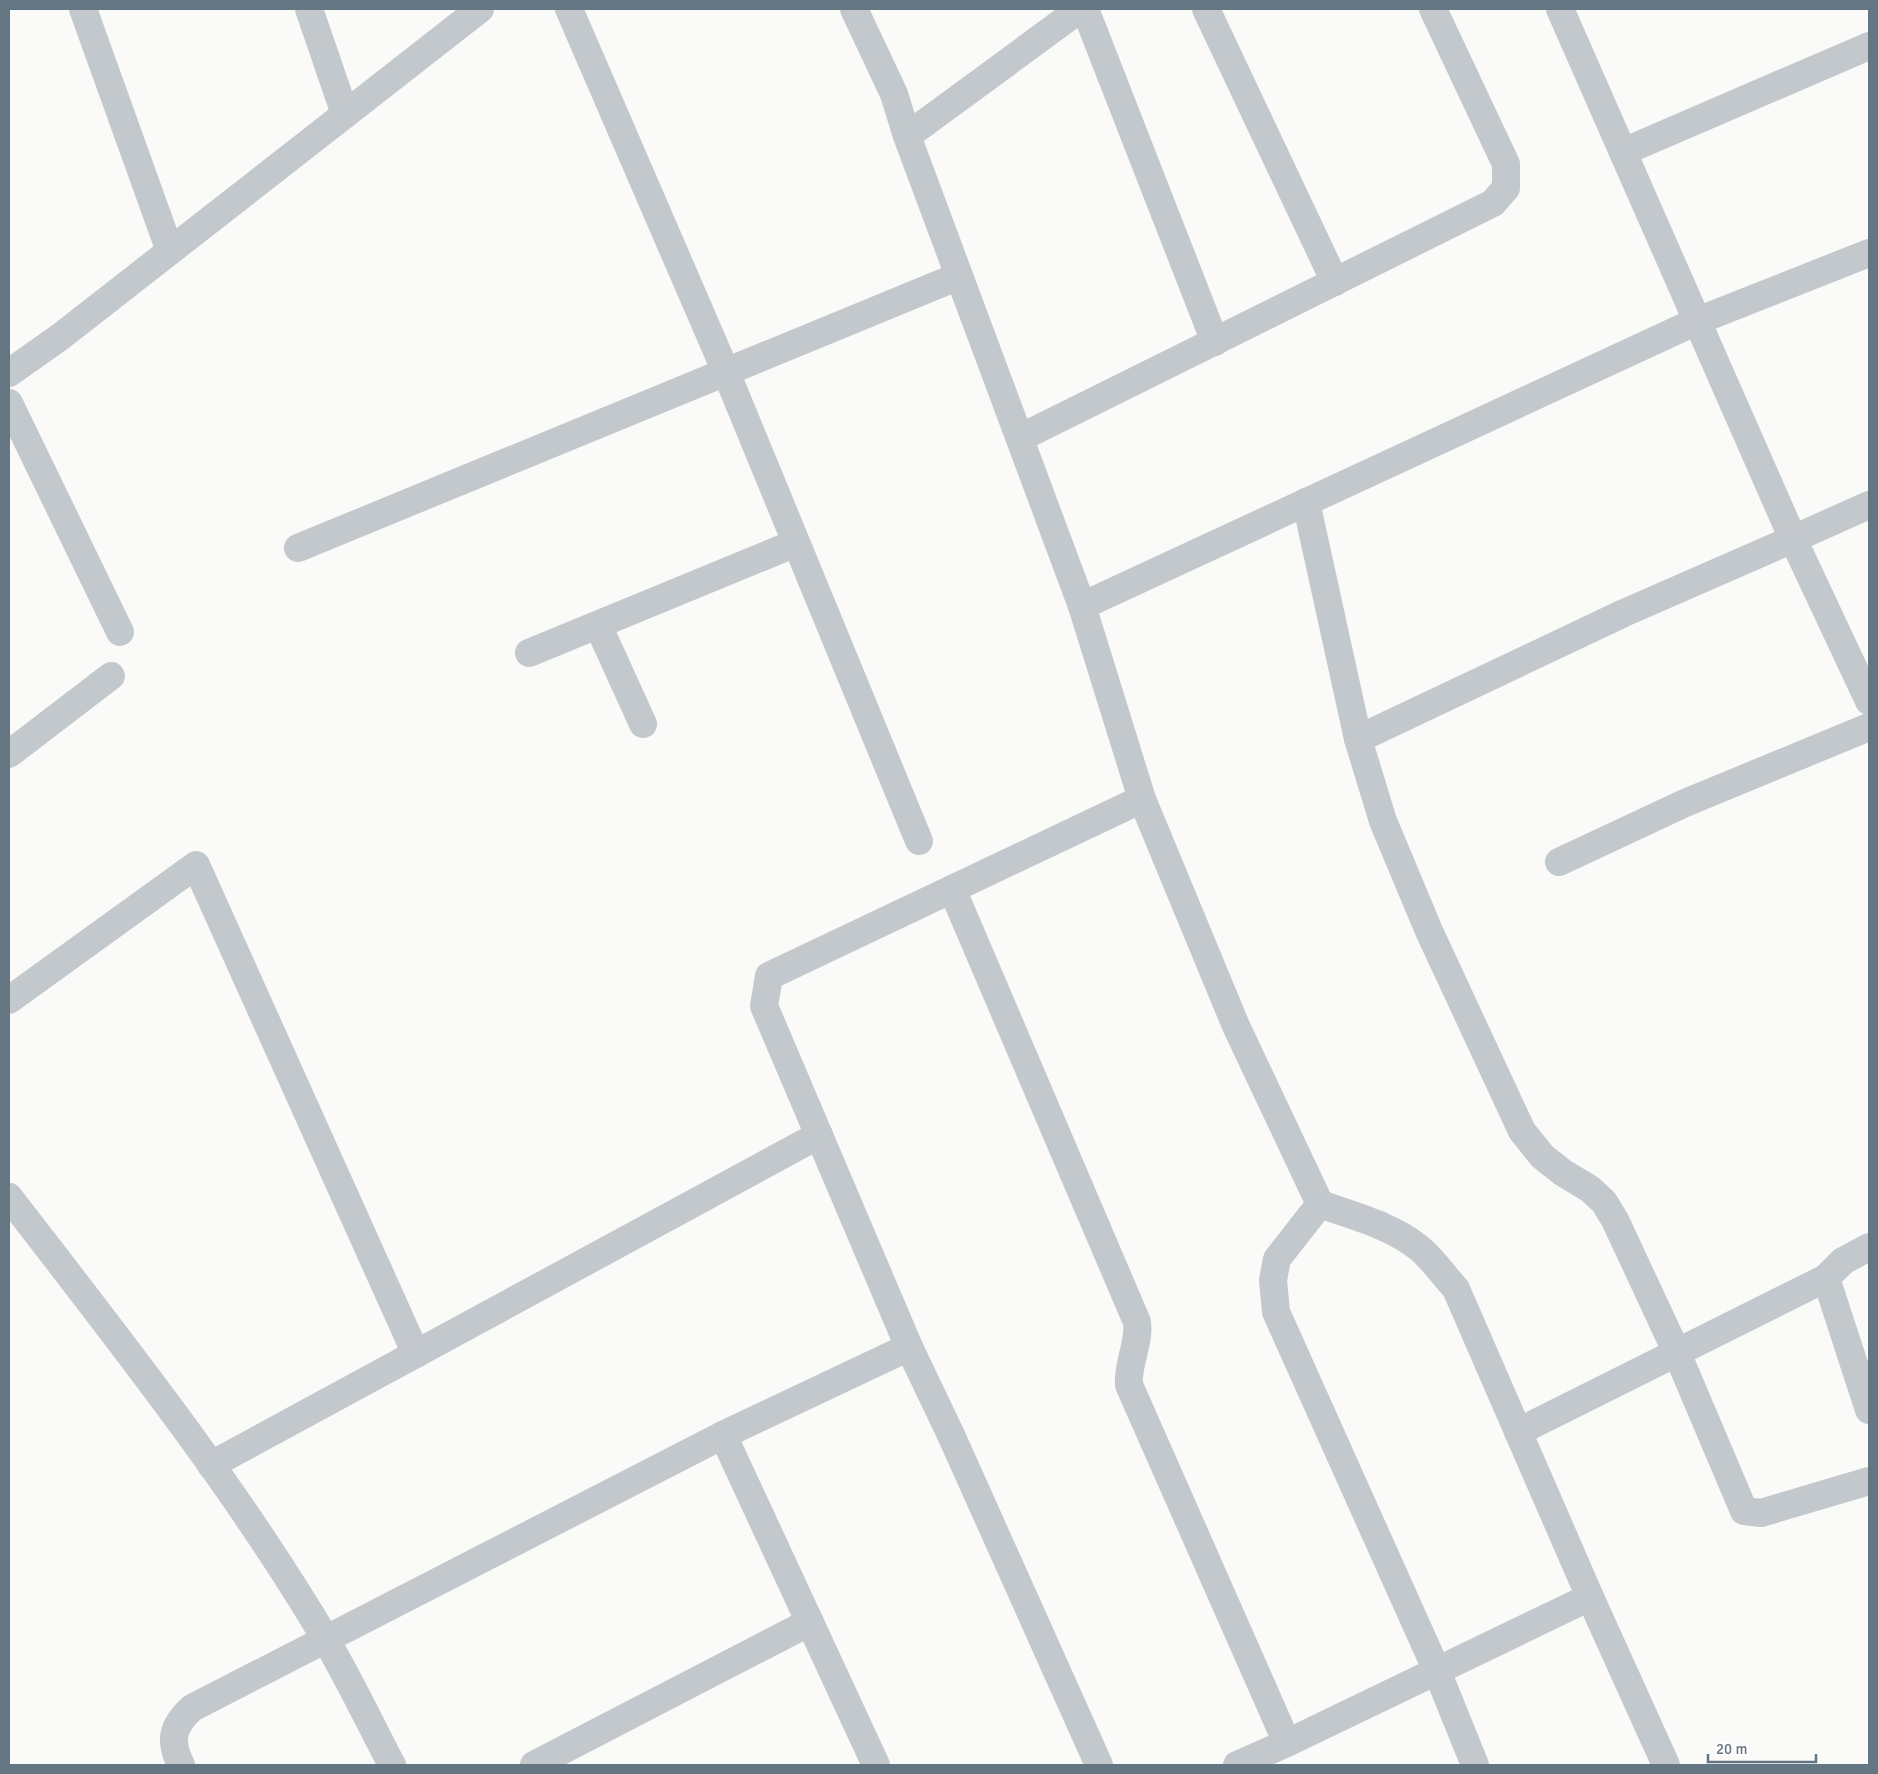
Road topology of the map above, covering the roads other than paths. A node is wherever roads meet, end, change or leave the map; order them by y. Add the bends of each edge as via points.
1 (83, 9) edge
2 (309, 9) edge
3 (480, 9) edge
4 (569, 9) edge
5 (854, 9) edge
6 (1080, 9) edge
7 (1085, 9) edge
8 (1206, 9) edge
9 (1433, 9) edge
10 (1560, 9) edge
11 (1869, 46) edge
12 (345, 114) junction
13 (907, 136) junction
14 (1623, 152) junction
15 (170, 251) junction
16 (1869, 253) edge
17 (959, 276) junction
18 (1335, 282) junction
19 (1697, 321) junction
20 (1215, 342) junction
21 (726, 372) junction
22 (9, 374) edge
23 (9, 403) edge
24 (1020, 438) junction
25 (1306, 502) junction
26 (1869, 505) edge
27 (1793, 539) junction
28 (796, 543) junction
29 (298, 548) dead end
30 (1082, 606) junction
31 (598, 625) junction
32 (120, 632) dead end
33 (529, 653) dead end
34 (111, 676) dead end
35 (1869, 701) edge
36 (642, 724) dead end
37 (1869, 727) edge
38 (1358, 739) junction
39 (9, 754) edge
40 (1142, 799) junction
41 (920, 841) dead end
42 (1559, 862) dead end
43 (952, 888) junction
44 (9, 1000) edge
45 (819, 1135) junction
46 (9, 1197) edge
47 (1320, 1204) junction
48 (18, 1228) edge
49 (1869, 1247) edge
50 (1826, 1278) junction
51 (909, 1347) junction
52 (1677, 1353) junction
53 (416, 1354) junction
54 (1869, 1410) edge
55 (1518, 1432) junction
56 (723, 1435) junction
57 (210, 1465) junction
58 (1869, 1481) edge
59 (1590, 1597) junction
60 (810, 1622) junction
61 (325, 1639) junction
62 (1437, 1671) junction
63 (1287, 1743) junction
64 (181, 1765) edge
65 (392, 1765) edge
66 (534, 1765) edge
67 (876, 1765) edge
68 (1099, 1765) edge
69 (1237, 1765) edge
70 (1475, 1765) edge
71 (1666, 1765) edge

1 - 15 street
2 - 12 street
3 - 12 street
4 - 21 street
5 - 13 street via 894,94
6 - 13 street
7 - 20 street
8 - 18 street
9 - 18 street via 1506,164 1506,188 1493,203
10 - 14 street
11 - 14 street
12 - 15 street
13 - 17 street
14 - 19 street
15 - 22 street
16 - 19 street
17 - 21 street
17 - 24 street
18 - 20 street
19 - 25 street
19 - 27 street
20 - 24 street
21 - 28 street
21 - 29 street
23 - 32 street
24 - 30 street
25 - 30 street
25 - 38 street
26 - 27 street
27 - 35 street
27 - 38 street via 1624,613
28 - 31 street
28 - 41 street
30 - 40 street
31 - 33 street
31 - 36 street
34 - 39 street
37 - 42 street via 1684,804
38 - 52 street via 1383,821 1429,930 1522,1131 1542,1156 1604,1202
40 - 43 street
40 - 47 street via 1236,1026
43 - 45 street via 769,976 764,1006
43 - 63 street via 1137,1322 1129,1385
44 - 53 street via 196,865
45 - 51 street
45 - 53 street
46 - 48 street
47 - 55 street via 1404,1237 1421,1249 1456,1289
47 - 62 street via 1277,1259 1273,1280 1276,1312
48 - 57 street via 87,1297
49 - 50 street via 1843,1261
50 - 52 street
50 - 54 street
51 - 56 street
51 - 68 street
52 - 55 street
52 - 58 street via 1744,1511 1761,1513
53 - 57 street
55 - 59 street
56 - 60 street
56 - 61 street
57 - 61 street
59 - 62 street
59 - 71 street
60 - 66 street
60 - 67 street
61 - 64 street via 192,1708 181,1717 174,1730 174,1751
61 - 65 street
62 - 63 street
62 - 70 street
63 - 69 street

